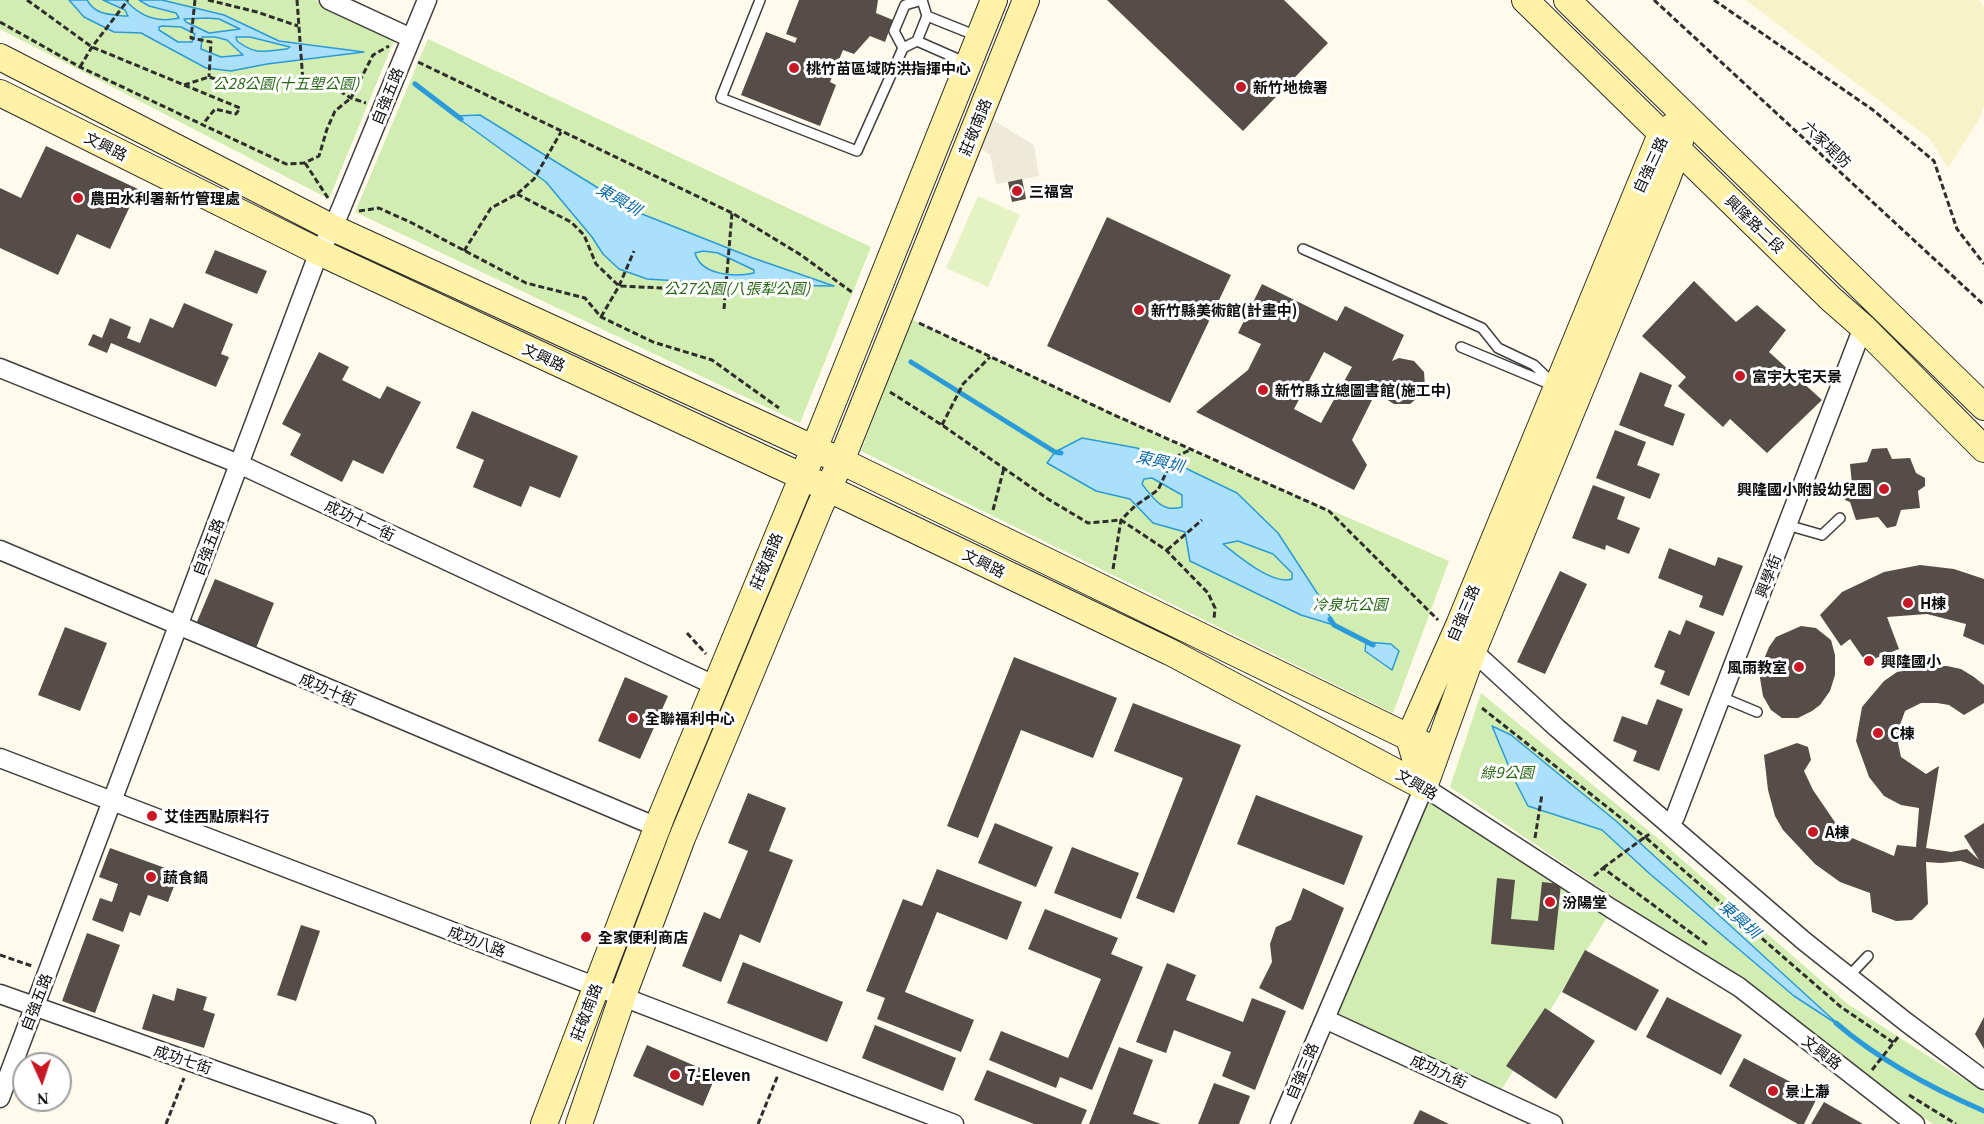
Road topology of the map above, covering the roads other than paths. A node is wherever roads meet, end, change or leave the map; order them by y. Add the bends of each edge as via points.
1 (328, 0) edge
2 (427, 0) edge
3 (760, 0) edge
4 (922, 0) edge
5 (994, 0) edge
6 (1026, 0) edge
7 (1525, 0) edge
8 (1567, 0) edge
9 (927, 16) junction
10 (979, 37) junction
11 (411, 38) junction
12 (917, 41) junction
13 (903, 48) junction
14 (0, 57) edge
15 (969, 64) junction
16 (0, 93) edge
17 (1686, 117) junction
18 (1670, 141) junction
19 (333, 228) junction
20 (1303, 249) dead end
21 (319, 252) junction
22 (1863, 327) junction
23 (1461, 347) dead end
24 (0, 368) edge
25 (1557, 387) junction
26 (1984, 407) edge
27 (814, 449) junction
28 (1984, 449) edge
29 (841, 461) junction
30 (239, 464) junction
31 (801, 477) junction
32 (827, 488) junction
33 (1840, 518) dead end
34 (1788, 525) junction
35 (0, 550) edge
36 (178, 626) junction
37 (1463, 644) junction
38 (714, 685) junction
39 (1721, 697) junction
40 (1757, 712) dead end
41 (1409, 738) junction
42 (1437, 751) junction
43 (0, 758) edge
44 (1424, 787) junction
45 (112, 800) junction
46 (1668, 822) junction
47 (657, 827) junction
48 (1868, 956) dead end
49 (1849, 976) junction
50 (595, 987) junction
51 (0, 994) edge
52 (622, 998) junction
53 (34, 1007) junction
54 (1325, 1019) junction
55 (1984, 1080) edge
56 (0, 1098) edge
57 (366, 1124) edge
58 (544, 1124) edge
59 (579, 1124) edge
60 (954, 1124) edge
61 (1280, 1124) edge
62 (1553, 1124) edge
63 (1915, 1124) edge

1 - 11 street
2 - 11 street, 自強五路
3 - 13 lane via 721,98 858,151
4 - 9 lane
4 - 13 lane via 905,5 894,31
5 - 10 street, 莊敬南路
6 - 29 street, 莊敬南路
7 - 18 street, 興隆路二段
8 - 17 street, 興隆路二段
9 - 10 lane
9 - 12 lane
10 - 15 street, 莊敬南路
11 - 19 street, 自強五路
12 - 13 lane
12 - 15 lane
14 - 19 street, 文興路
15 - 27 street, 莊敬南路
16 - 21 street, 文興路
17 - 18 street, 自強三路
17 - 26 street, 興隆路二段
18 - 22 street, 興隆路二段
18 - 25 street, 自強三路
18 - 37 street, 自強三路
19 - 21 street, 自強五路
19 - 27 street, 文興路
20 - 25 lane via 1482,328 1498,348 1534,365
21 - 30 street, 自強五路
21 - 31 street, 文興路
22 - 28 street, 興隆路二段
22 - 34 street, 興學街
23 - 25 lane
24 - 30 street, 成功十一街
25 - 37 street, 自強三路
27 - 29 street, 文興路
27 - 31 street, 莊敬南路
29 - 32 street, 莊敬南路
29 - 41 street, 文興路
30 - 36 street, 自強五路
30 - 38 street, 成功十一街
31 - 32 street, 文興路
31 - 38 street, 莊敬南路
32 - 44 street, 文興路 via 1170,652
32 - 52 street, 莊敬南路 via 682,838
33 - 34 lane via 1822,535
34 - 39 street, 興學街
35 - 36 street, 成功十街
36 - 45 street, 自強五路
36 - 47 street, 成功十街
37 - 41 street, 自強三路
37 - 42 street, 自強三路
37 - 46 street
38 - 47 street, 莊敬南路
39 - 40 lane
39 - 46 street, 興學街 via 1675,817
41 - 42 street, 文興路
41 - 44 street
42 - 44 street, 自強三路
43 - 45 street, 成功八路
44 - 54 street, 自強三路
44 - 63 street, 文興路 via 1739,987
45 - 50 street, 成功八路
45 - 53 street, 自強五路
46 - 49 street
47 - 50 street, 莊敬南路
48 - 49 lane
49 - 55 street
50 - 52 street, 成功八路
50 - 58 street, 莊敬南路
51 - 53 street, 成功七街
52 - 59 street, 莊敬南路
52 - 60 street, 成功八路
53 - 56 street, 自強五路
53 - 57 street, 成功七街
54 - 61 street, 自強三路
54 - 62 street, 成功九街

